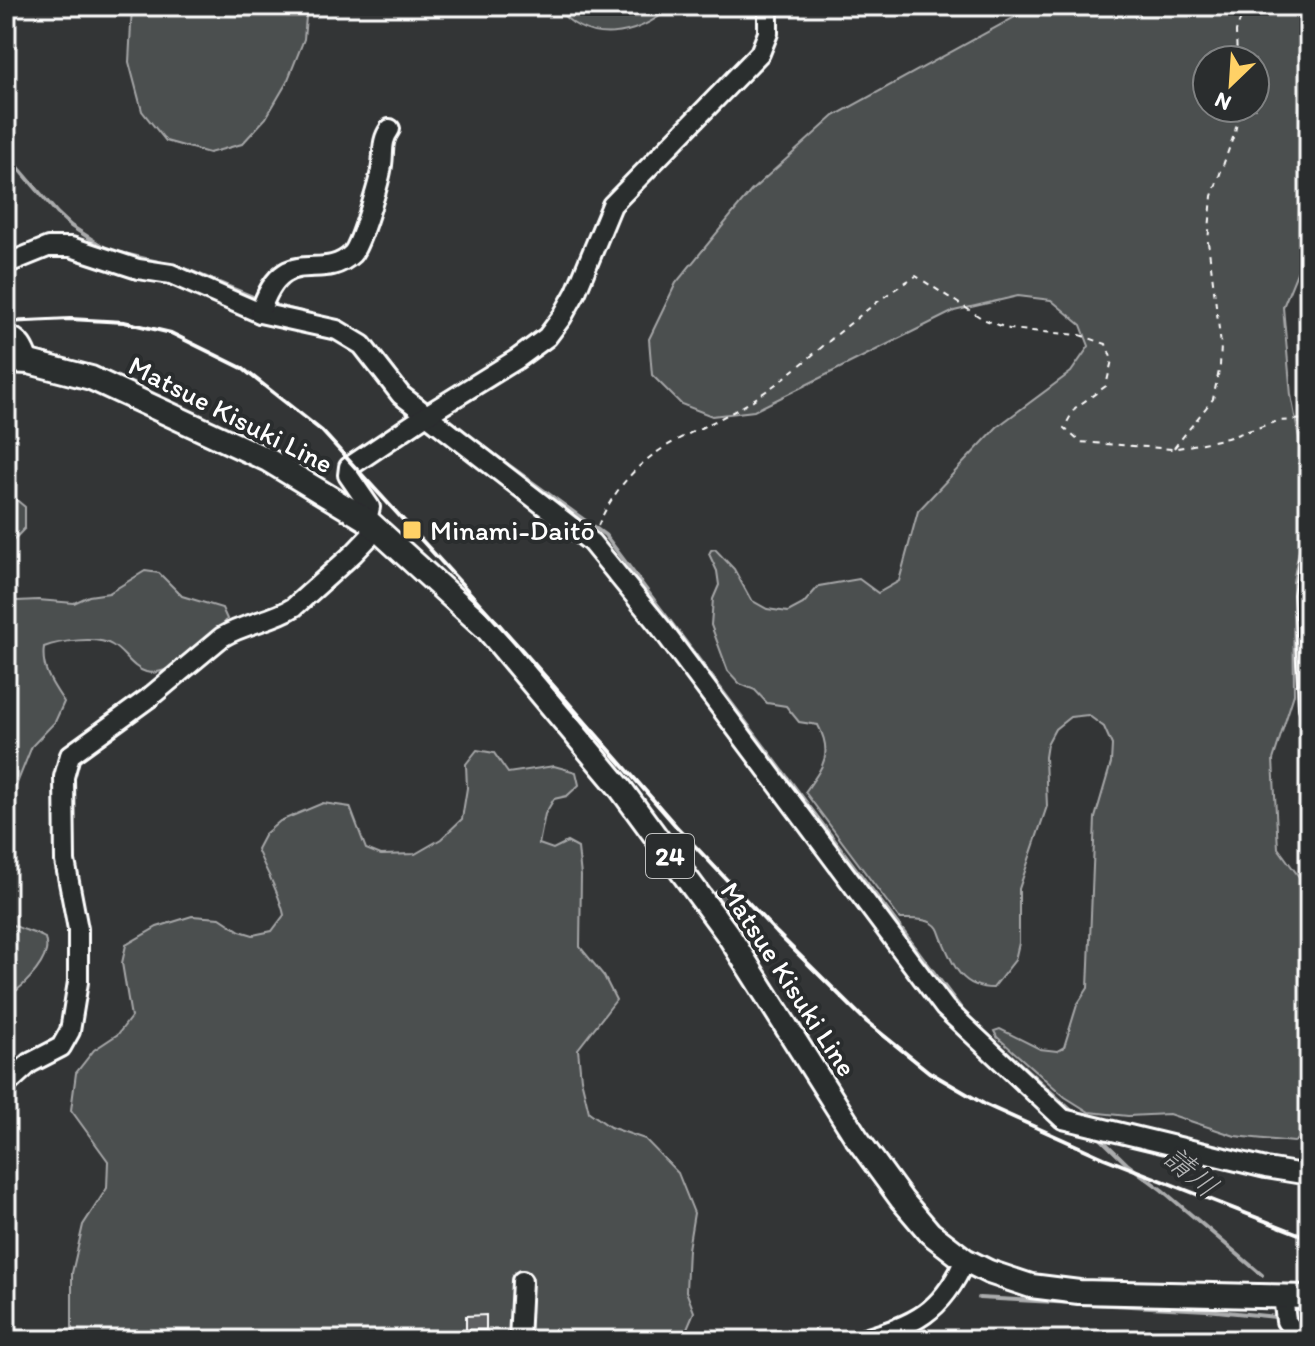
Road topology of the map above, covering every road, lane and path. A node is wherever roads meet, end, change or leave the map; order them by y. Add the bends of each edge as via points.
1 (768, 6) edge
2 (1245, 6) edge
3 (1236, 44) edge
4 (1237, 124) edge
5 (390, 129) dead end
6 (6, 264) edge
7 (262, 306) junction
8 (6, 336) edge
9 (6, 361) edge
10 (29, 362) junction
11 (432, 412) junction
12 (1309, 419) edge
13 (1173, 449) junction
14 (372, 524) junction
15 (591, 542) junction
16 (1309, 561) edge
17 (1307, 614) edge
18 (1309, 707) edge
19 (6, 1085) edge
20 (1309, 1175) edge
21 (965, 1260) junction
22 (522, 1281) dead end
23 (1283, 1296) junction
24 (1309, 1297) edge
25 (519, 1340) edge
26 (861, 1340) edge
27 (1301, 1340) edge

1 - 11 street via 768,33 760,53 612,205 576,292 547,337
2 - 3 path
4 - 13 path via 1212,196 1208,242 1220,366 1213,399
5 - 7 street via 355,250 335,262 290,269 275,282
6 - 7 street via 48,247 71,247
7 - 11 street via 337,330 362,345 401,395
8 - 10 street via 24,347
9 - 10 main road, Matsue Kisuki Line / 24
10 - 14 main road, Matsue Kisuki Line / 24 via 91,378 180,417 268,460
11 - 14 street via 347,470 370,507
11 - 15 street
12 - 13 path via 1278,421
13 - 15 path via 1080,442 1064,428 1075,408 1106,386 1112,360 1106,344 1080,335 1009,329 983,319 916,276 753,400 650,458 604,511
14 - 19 street via 354,553 294,607 222,637 70,755 64,777 65,861 78,929 78,982 70,1031 61,1047 30,1063
14 - 21 main road, Matsue Kisuki Line / 24 via 488,630 621,789 729,936 902,1200 930,1233
15 - 20 street via 945,1008 1063,1119
16 - 17 street
17 - 18 street
21 - 23 main road, Matsue Kisuki Line / 24 via 1031,1286 1079,1292
21 - 26 street via 938,1304 900,1328
22 - 25 street
23 - 24 main road, Matsue Kisuki Line / 24
23 - 27 street via 1286,1321

